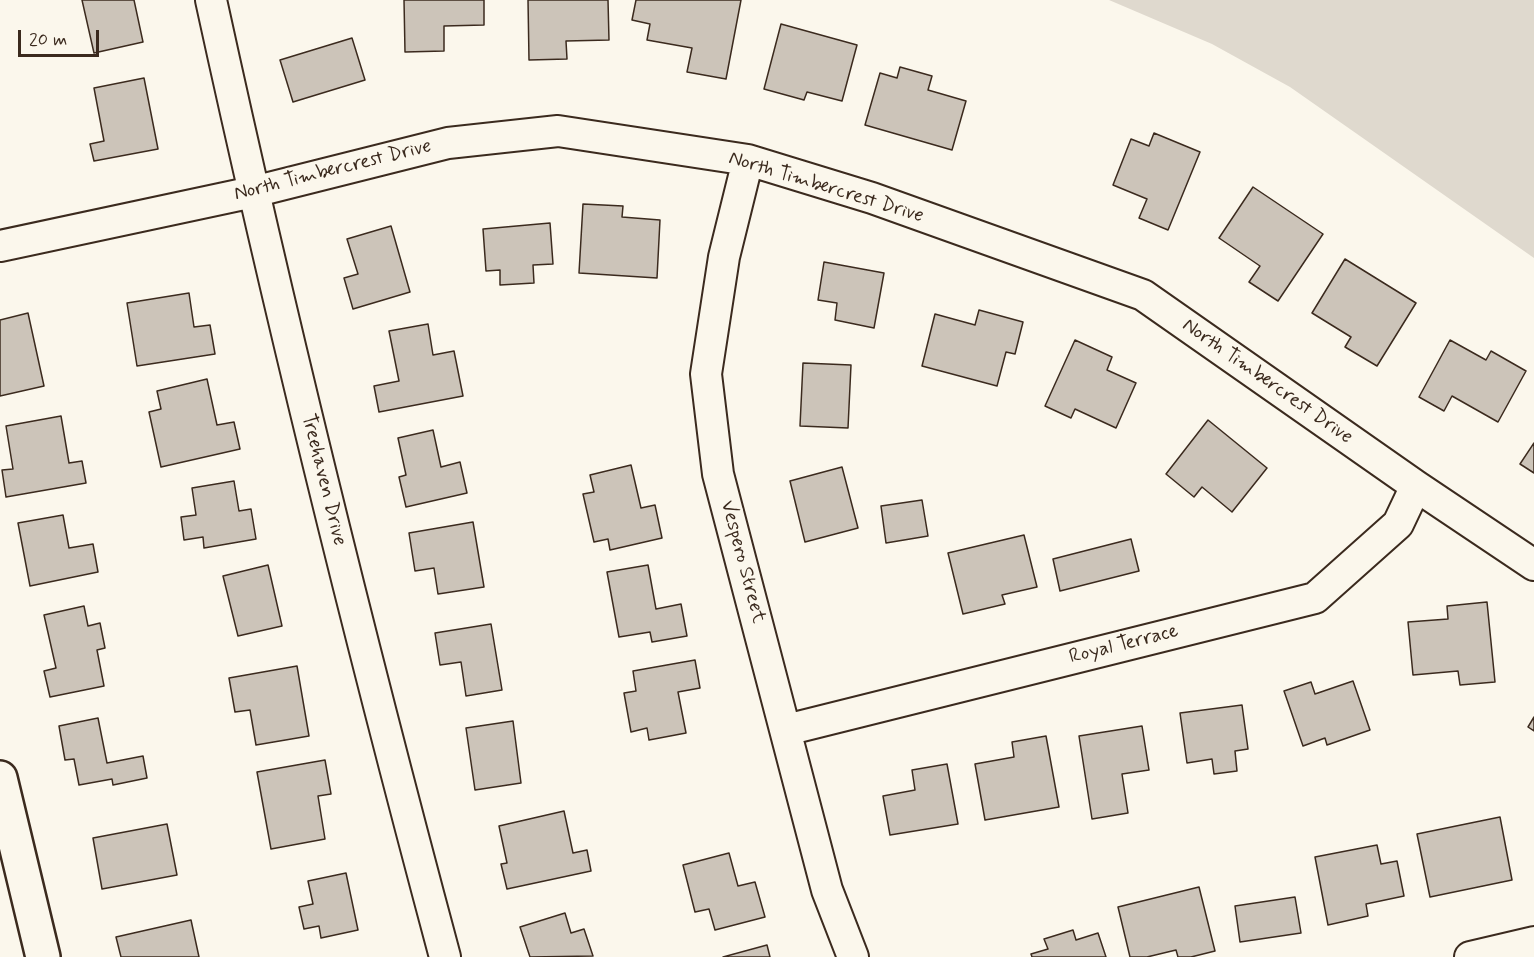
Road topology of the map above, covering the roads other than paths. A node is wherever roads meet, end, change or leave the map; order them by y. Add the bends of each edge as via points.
1 (212, 0) edge
2 (748, 160) junction
3 (253, 192) junction
4 (0, 246) edge
5 (1416, 486) junction
6 (1534, 565) edge
7 (786, 730) junction
8 (0, 778) edge
9 (1534, 942) edge
10 (43, 957) edge
11 (445, 957) edge
12 (853, 957) edge
13 (1470, 957) edge

1 - 3 street, Treehaven Drive
2 - 3 street, North Timbercrest Drive via 558,131 448,143
2 - 5 street, North Timbercrest Drive via 872,198 1143,295
2 - 7 street, Vespero Street via 724,257 706,374 718,474
3 - 4 street, North Timbercrest Drive
3 - 11 street, Treehaven Drive via 380,712
5 - 6 street, North Timbercrest Drive
5 - 7 street, Royal Terrace via 1398,524 1315,598
7 - 12 street, Vespero Street via 827,890
8 - 10 street
9 - 13 street

